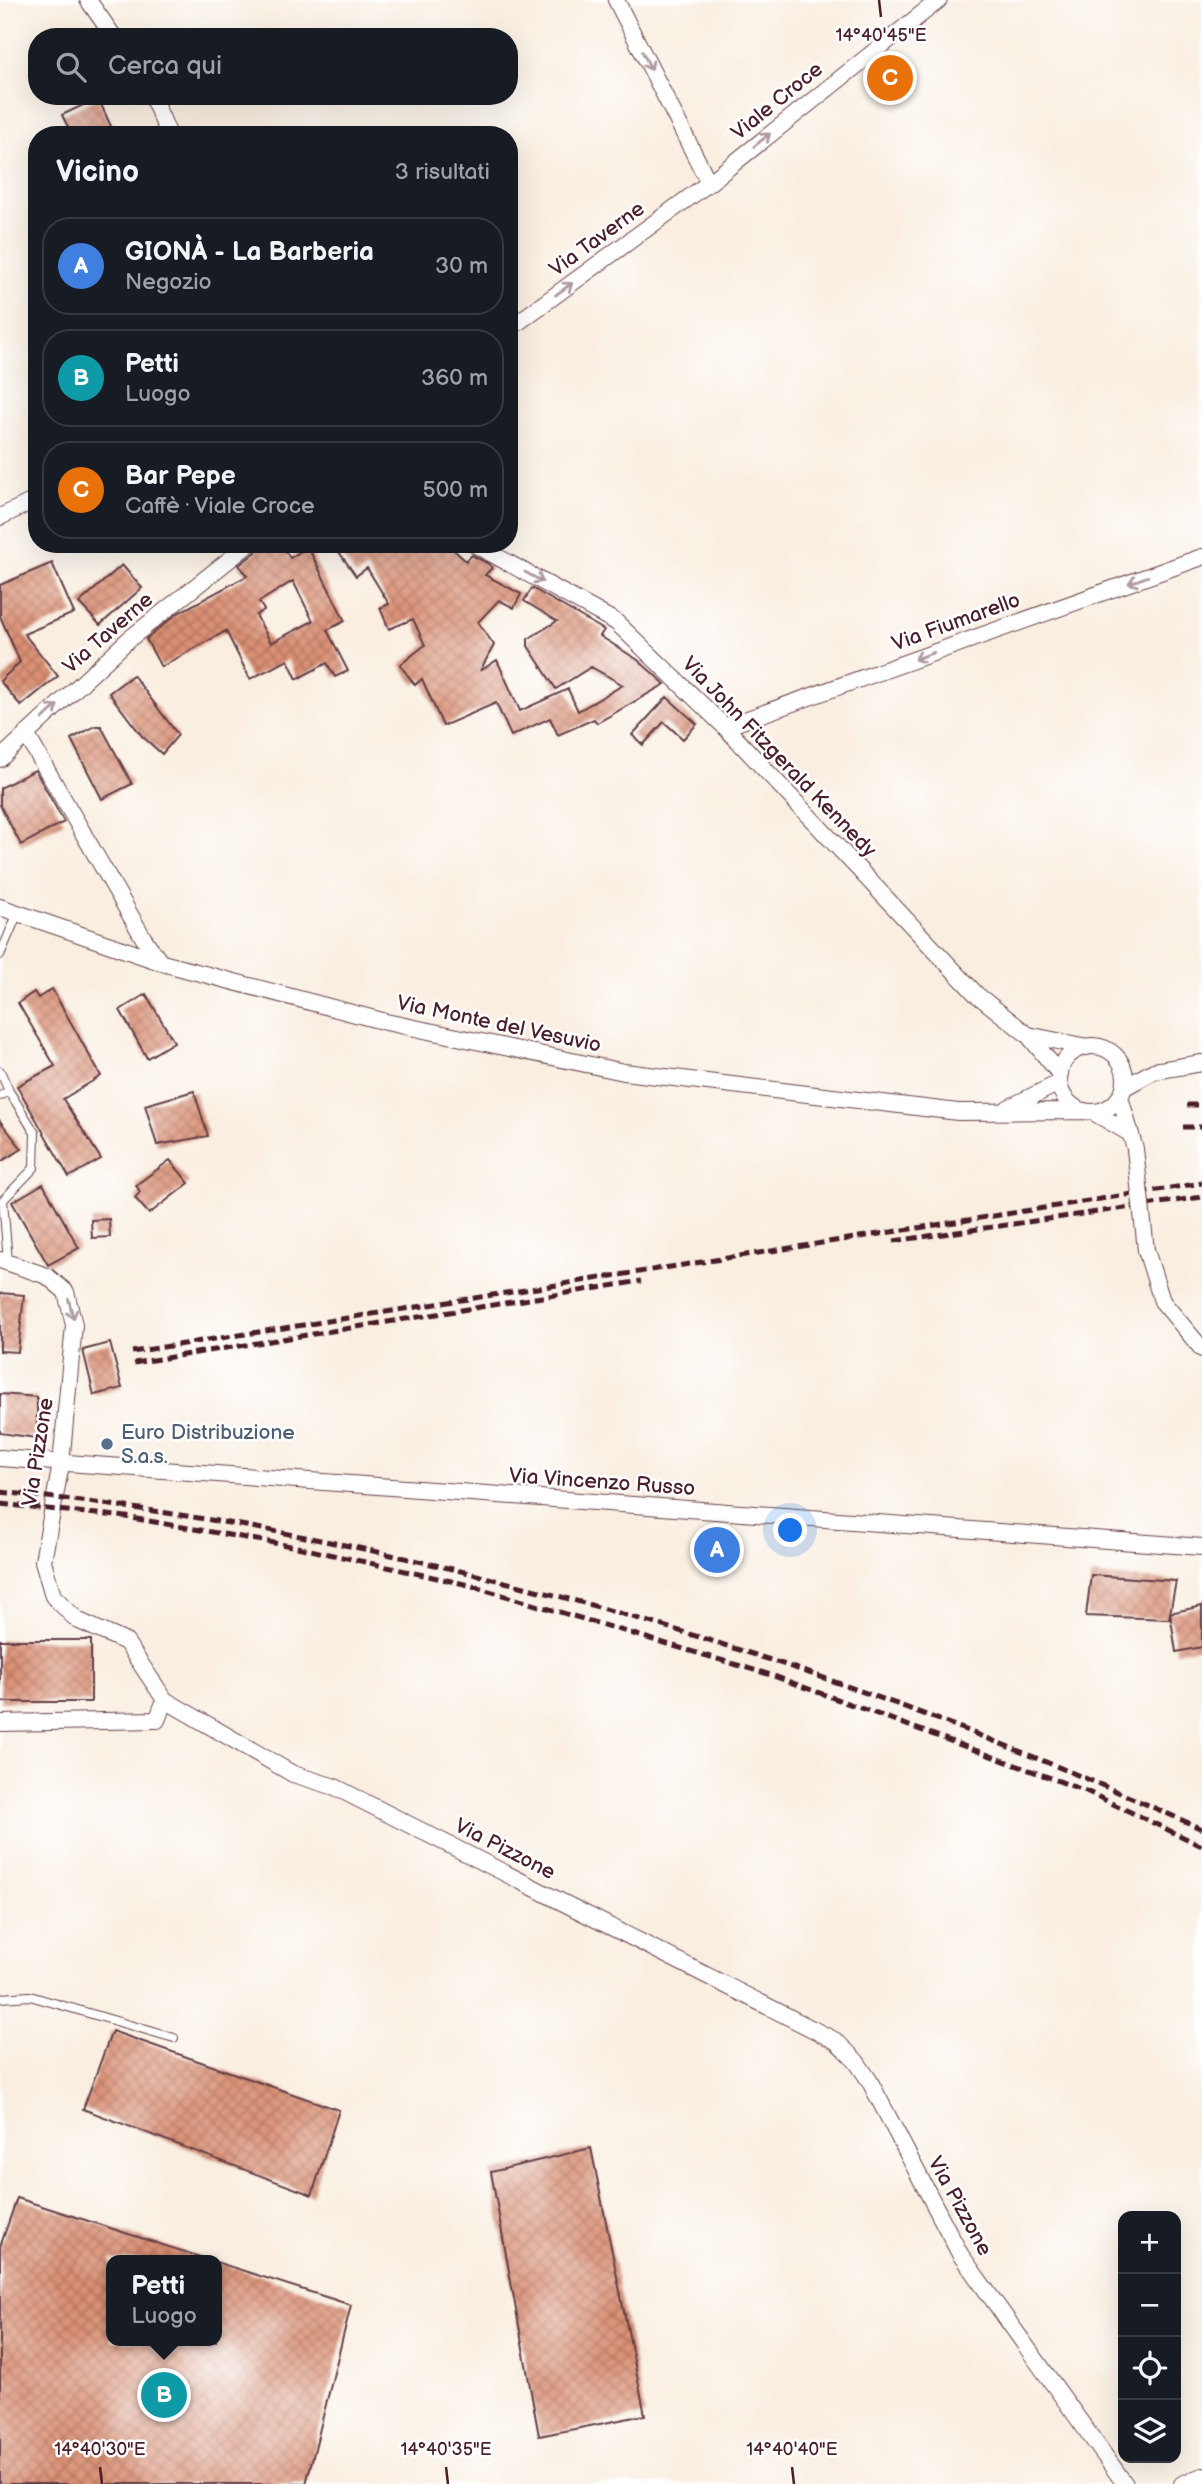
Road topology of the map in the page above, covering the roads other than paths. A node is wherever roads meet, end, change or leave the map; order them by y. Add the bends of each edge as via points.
1 (88, 0) edge
2 (616, 0) edge
3 (939, 0) edge
4 (108, 28) edge
5 (156, 105) edge
6 (165, 126) edge
7 (709, 183) junction
8 (518, 322) edge
9 (28, 503) edge
10 (0, 517) edge
11 (238, 553) edge
12 (490, 553) edge
13 (1202, 556) edge
14 (725, 727) junction
15 (26, 734) junction
16 (0, 759) edge
17 (0, 907) edge
18 (18, 914) junction
19 (0, 955) edge
20 (160, 962) junction
21 (1028, 1035) junction
22 (1087, 1047) junction
23 (1116, 1057) junction
24 (1202, 1063) edge
25 (0, 1071) edge
26 (1154, 1071) junction
27 (1060, 1079) junction
28 (9, 1091) junction
29 (1123, 1092) junction
30 (0, 1096) edge
31 (1003, 1111) junction
32 (1088, 1112) junction
33 (1133, 1141) junction
34 (4, 1261) edge
35 (1202, 1349) edge
36 (0, 1458) edge
37 (61, 1464) junction
38 (1202, 1547) edge
39 (165, 1700) junction
40 (0, 1723) edge
41 (0, 1998) edge
42 (174, 2038) dead end
43 (1202, 2476) edge
44 (1125, 2484) edge
45 (1182, 2484) edge

1 - 4 street
2 -> 7 street
7 -> 3 street, Viale Croce
5 - 6 street
8 -> 7 street, Via Taverne
9 - 10 street
15 -> 11 street, Via Taverne via 128,640
12 -> 14 street, Via John Fitzgerald Kennedy via 616,622
13 -> 14 street, Via Fiumarello
14 - 21 street, Via John Fitzgerald Kennedy via 975,994
15 - 16 street, Via Taverne
15 - 20 street
17 - 18 street, Via Monte del Vesuvio
18 - 19 lane
18 - 20 street, Via Monte del Vesuvio
20 - 31 street, Via Monte del Vesuvio via 386,1022 624,1072 878,1104 958,1112
21 - 22 street, Via John Fitzgerald Kennedy
21 - 27 street, Via John Fitzgerald Kennedy
22 - 23 street, Via Monte del Vesuvio via 1108,1050
22 - 27 street, Via Monte del Vesuvio via 1068,1056
23 - 26 street, Via Monte del Vesuvio
23 - 29 street via 1123,1066
24 - 26 street, Via Monte del Vesuvio
25 - 28 lane
26 - 29 street, Via Monte del Vesuvio
27 - 31 street, Via Monte del Vesuvio
27 - 32 street via 1067,1101
28 - 30 lane
28 - 34 lane via 35,1133 34,1168 3,1200
29 - 32 street, Via Monte del Vesuvio via 1113,1105
29 - 33 street
31 - 32 street, Via Monte del Vesuvio
32 - 33 street
33 - 35 street, bridge via 1146,1250 1162,1301
34 -> 37 street, Via Pizzone via 47,1276 66,1292 74,1325
36 - 37 street, Via Vincenzo Russo
37 - 38 street, Via Vincenzo Russo
37 - 39 street, Via Pizzone via 43,1561 53,1596 77,1620 126,1642
39 - 40 street via 156,1720
39 - 44 street, Via Pizzone via 293,1774 335,1787 836,2041 869,2080 960,2254
41 - 42 lane via 30,1996
43 - 45 street

